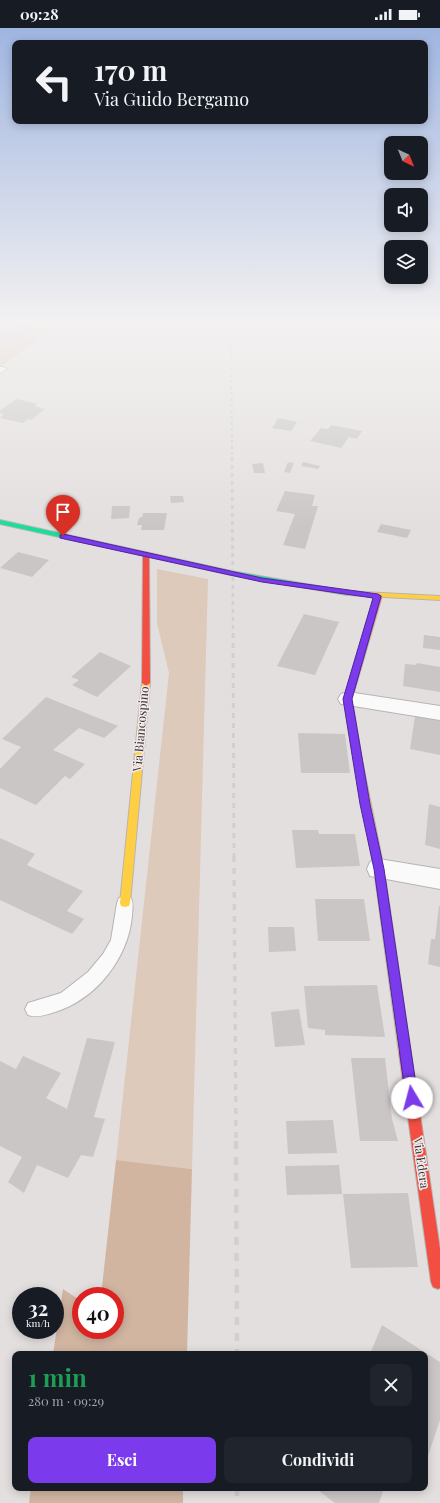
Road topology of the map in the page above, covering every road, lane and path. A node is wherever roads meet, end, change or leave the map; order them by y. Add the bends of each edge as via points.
1 (0, 522) edge
2 (146, 554) junction
3 (378, 596) junction
4 (440, 598) edge
5 (348, 699) junction
6 (440, 713) edge
7 (379, 869) junction
8 (440, 879) edge
9 (125, 903) joint
10 (34, 1010) dead end
11 (438, 1282) dead end

1 - 2 street
2 - 3 street via 262,580
2 - 9 street, Via Biancospino via 148,631 144,718 129,843
3 - 4 street
3 - 5 street, Via Edera
5 - 6 street
5 - 7 street, Via Edera via 365,804
7 - 8 street
7 - 11 street, Via Edera
9 - 10 lane via 120,939 99,973 83,988 60,1002

